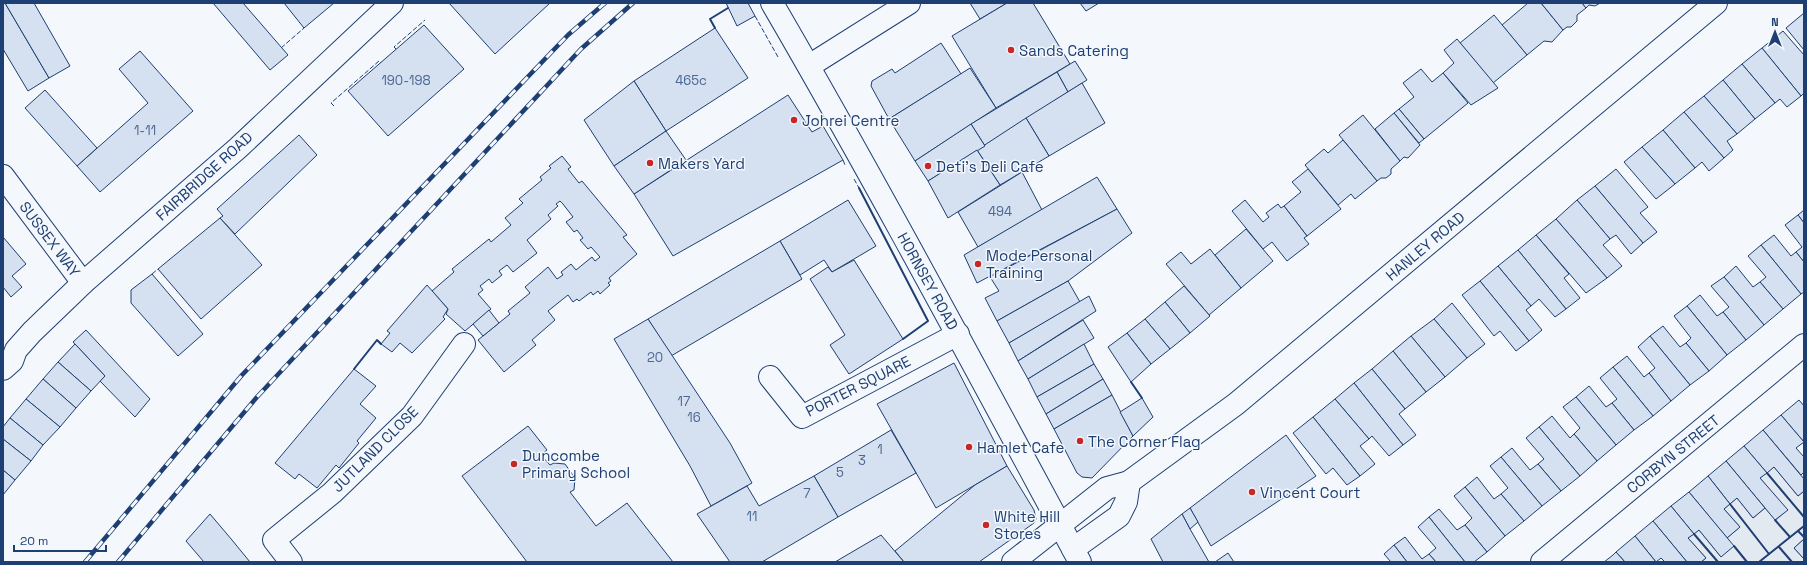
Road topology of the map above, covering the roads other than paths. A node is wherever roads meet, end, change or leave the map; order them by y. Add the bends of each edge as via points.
1 (392, 3) edge
2 (909, 3) edge
3 (1716, 3) edge
4 (774, 7) edge
5 (809, 66) junction
6 (3, 176) edge
7 (83, 283) junction
8 (958, 334) junction
9 (464, 344) dead end
10 (1804, 346) edge
11 (10, 352) edge
12 (3, 369) edge
13 (770, 377) dead end
14 (1129, 482) junction
15 (1060, 524) junction
16 (1077, 556) edge
17 (291, 562) edge
18 (1013, 562) edge
19 (1542, 562) edge

1 - 7 street, FAIRBRIDGE ROAD via 238,148
2 - 5 street
3 - 14 street, HANLEY ROAD via 1236,404
4 - 5 street, HORNSEY ROAD
5 - 8 street, HORNSEY ROAD
6 - 7 street, SUSSEX WAY
7 - 11 street, FAIRBRIDGE ROAD
8 - 13 street, PORTER SQUARE via 802,417
8 - 15 street, HORNSEY ROAD
9 - 17 street, JUTLAND CLOSE via 412,416 332,493 274,540
10 - 19 street, CORBYN STREET
11 - 12 street, FAIRBRIDGE ROAD via 12,361
14 - 15 street, HANLEY ROAD via 1107,488
14 - 16 street via 1126,502 1119,516
15 - 16 street, HORNSEY ROAD
15 - 18 street, HANLEY ROAD

